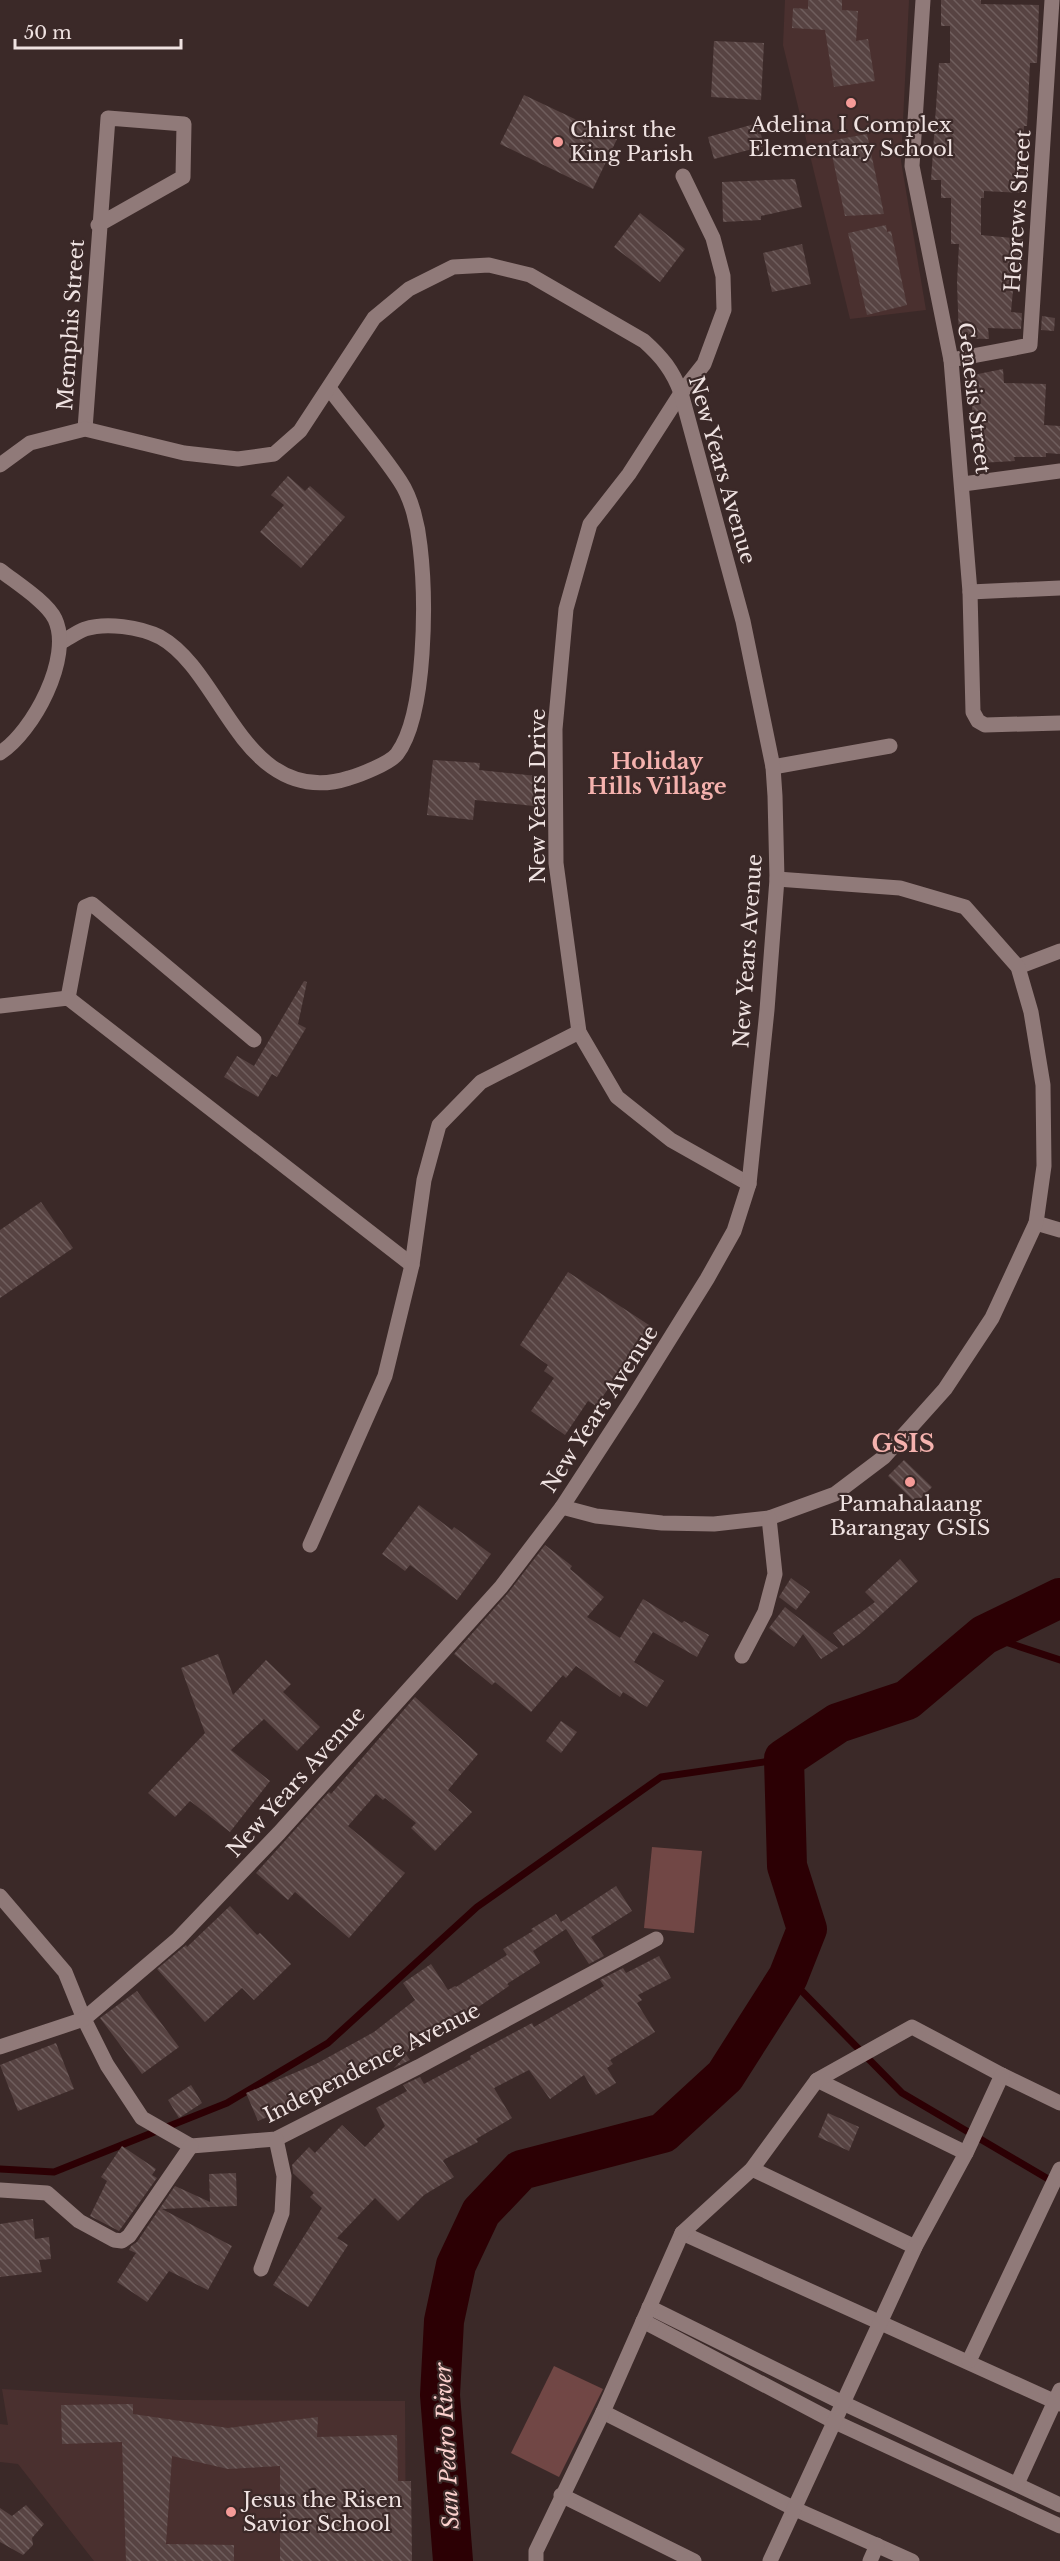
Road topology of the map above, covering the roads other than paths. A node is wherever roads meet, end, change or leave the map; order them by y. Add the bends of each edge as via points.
1 (923, 0) edge
2 (1052, 0) edge
3 (683, 176) dead end
4 (98, 225) junction
5 (951, 360) junction
6 (329, 388) junction
7 (681, 393) junction
8 (85, 429) junction
9 (0, 465) edge
10 (1060, 471) edge
11 (963, 484) junction
12 (0, 570) edge
13 (1060, 588) edge
14 (970, 592) junction
15 (61, 642) junction
16 (1060, 723) edge
17 (890, 746) dead end
18 (0, 753) edge
19 (773, 767) junction
20 (777, 879) junction
21 (1060, 951) edge
22 (1018, 967) junction
23 (68, 998) junction
24 (0, 1006) edge
25 (579, 1032) junction
26 (255, 1040) dead end
27 (749, 1184) junction
28 (1036, 1223) junction
29 (1060, 1230) edge
30 (412, 1265) junction
31 (562, 1507) junction
32 (769, 1518) junction
33 (310, 1545) dead end
34 (742, 1656) dead end
35 (0, 1896) edge
36 (656, 1939) dead end
37 (84, 2019) junction
38 (0, 2047) edge
39 (1002, 2075) junction
40 (817, 2080) junction
41 (1060, 2103) edge
42 (276, 2139) junction
43 (188, 2145) junction
44 (966, 2153) junction
45 (752, 2169) junction
46 (1060, 2169) edge
47 (0, 2190) edge
48 (682, 2233) junction
49 (915, 2247) junction
50 (261, 2269) dead end
51 (646, 2314) junction
52 (882, 2322) junction
53 (969, 2361) junction
54 (1058, 2398) edge
55 (843, 2403) junction
56 (603, 2412) junction
57 (836, 2421) junction
58 (1017, 2484) junction
59 (561, 2495) junction
60 (1060, 2505) edge
61 (795, 2509) junction
62 (1060, 2526) edge
63 (877, 2545) junction
64 (536, 2561) edge
65 (694, 2561) edge
66 (770, 2561) edge
67 (870, 2561) edge
68 (912, 2561) edge

1 - 5 street, Genesis Street via 912,166
2 - 5 street, Hebrews Street via 1030,345
3 - 7 street, New Years Drive via 713,238 723,276 724,310 704,364
4 - 4 street, Memphis Street via 108,118 184,124 183,177
4 - 8 street, Memphis Street
5 - 11 street, Genesis Street
6 - 7 street, New Years Avenue via 374,318 409,289 453,267 489,265 530,275 644,341 674,374
6 - 8 street, New Years Avenue via 300,431 274,454 238,459 184,453
6 - 15 street via 402,483 418,530 424,579 418,702 410,730 396,756 360,775 330,784 302,782 272,767 245,742 181,653 160,637 105,625 85,629
7 - 19 street, New Years Avenue via 743,621
7 - 25 street, New Years Drive via 629,474 590,524 566,609 555,729 556,863
8 - 9 street, New Years Avenue via 30,443
10 - 11 street
11 - 14 street, Genesis Street
12 - 15 street via 55,618
13 - 14 street
14 - 16 street, Genesis Street via 973,712 978,721
15 - 18 street via 52,678 38,710 13,745
17 - 19 street
19 - 20 street, New Years Avenue
20 - 22 street via 900,888 965,907
20 - 27 street, New Years Avenue
21 - 22 street
22 - 28 street via 1031,1012 1043,1085 1044,1166
23 - 24 street
23 - 26 street via 85,907 92,904
23 - 30 street
25 - 27 street, New Years Drive via 617,1097 671,1140
25 - 30 street via 481,1082 439,1125 424,1180
27 - 31 street, New Years Avenue via 734,1231 707,1279
28 - 29 street
28 - 32 street via 992,1317 945,1389 884,1458 835,1494
30 - 33 street via 385,1376
31 - 32 street via 596,1516 662,1523 714,1524
31 - 37 street, New Years Avenue via 501,1587 279,1833 178,1939
32 - 34 street via 775,1574 765,1612
35 - 37 street via 65,1972
36 - 42 street, Independence Avenue
37 - 38 street, New Years Avenue
37 - 43 street via 107,2065 142,2118
39 - 40 street via 912,2027
39 - 41 street
39 - 44 street
40 - 44 street
40 - 45 street
42 - 43 street, Independence Avenue
42 - 50 street via 284,2176 282,2213
43 - 47 street via 122,2241 79,2221 47,2193
44 - 49 street
45 - 48 street
45 - 49 street
46 - 53 street
48 - 51 street
48 - 52 street
49 - 52 street
51 - 55 street
51 - 56 street
51 - 57 street
52 - 53 street
52 - 55 street
53 - 54 street
54 - 58 street
55 - 57 street
55 - 58 street
56 - 59 street
56 - 61 street
57 - 61 street
57 - 62 street
58 - 60 street
59 - 64 street via 536,2551
59 - 65 street
61 - 63 street
61 - 66 street
63 - 67 street
63 - 68 street

